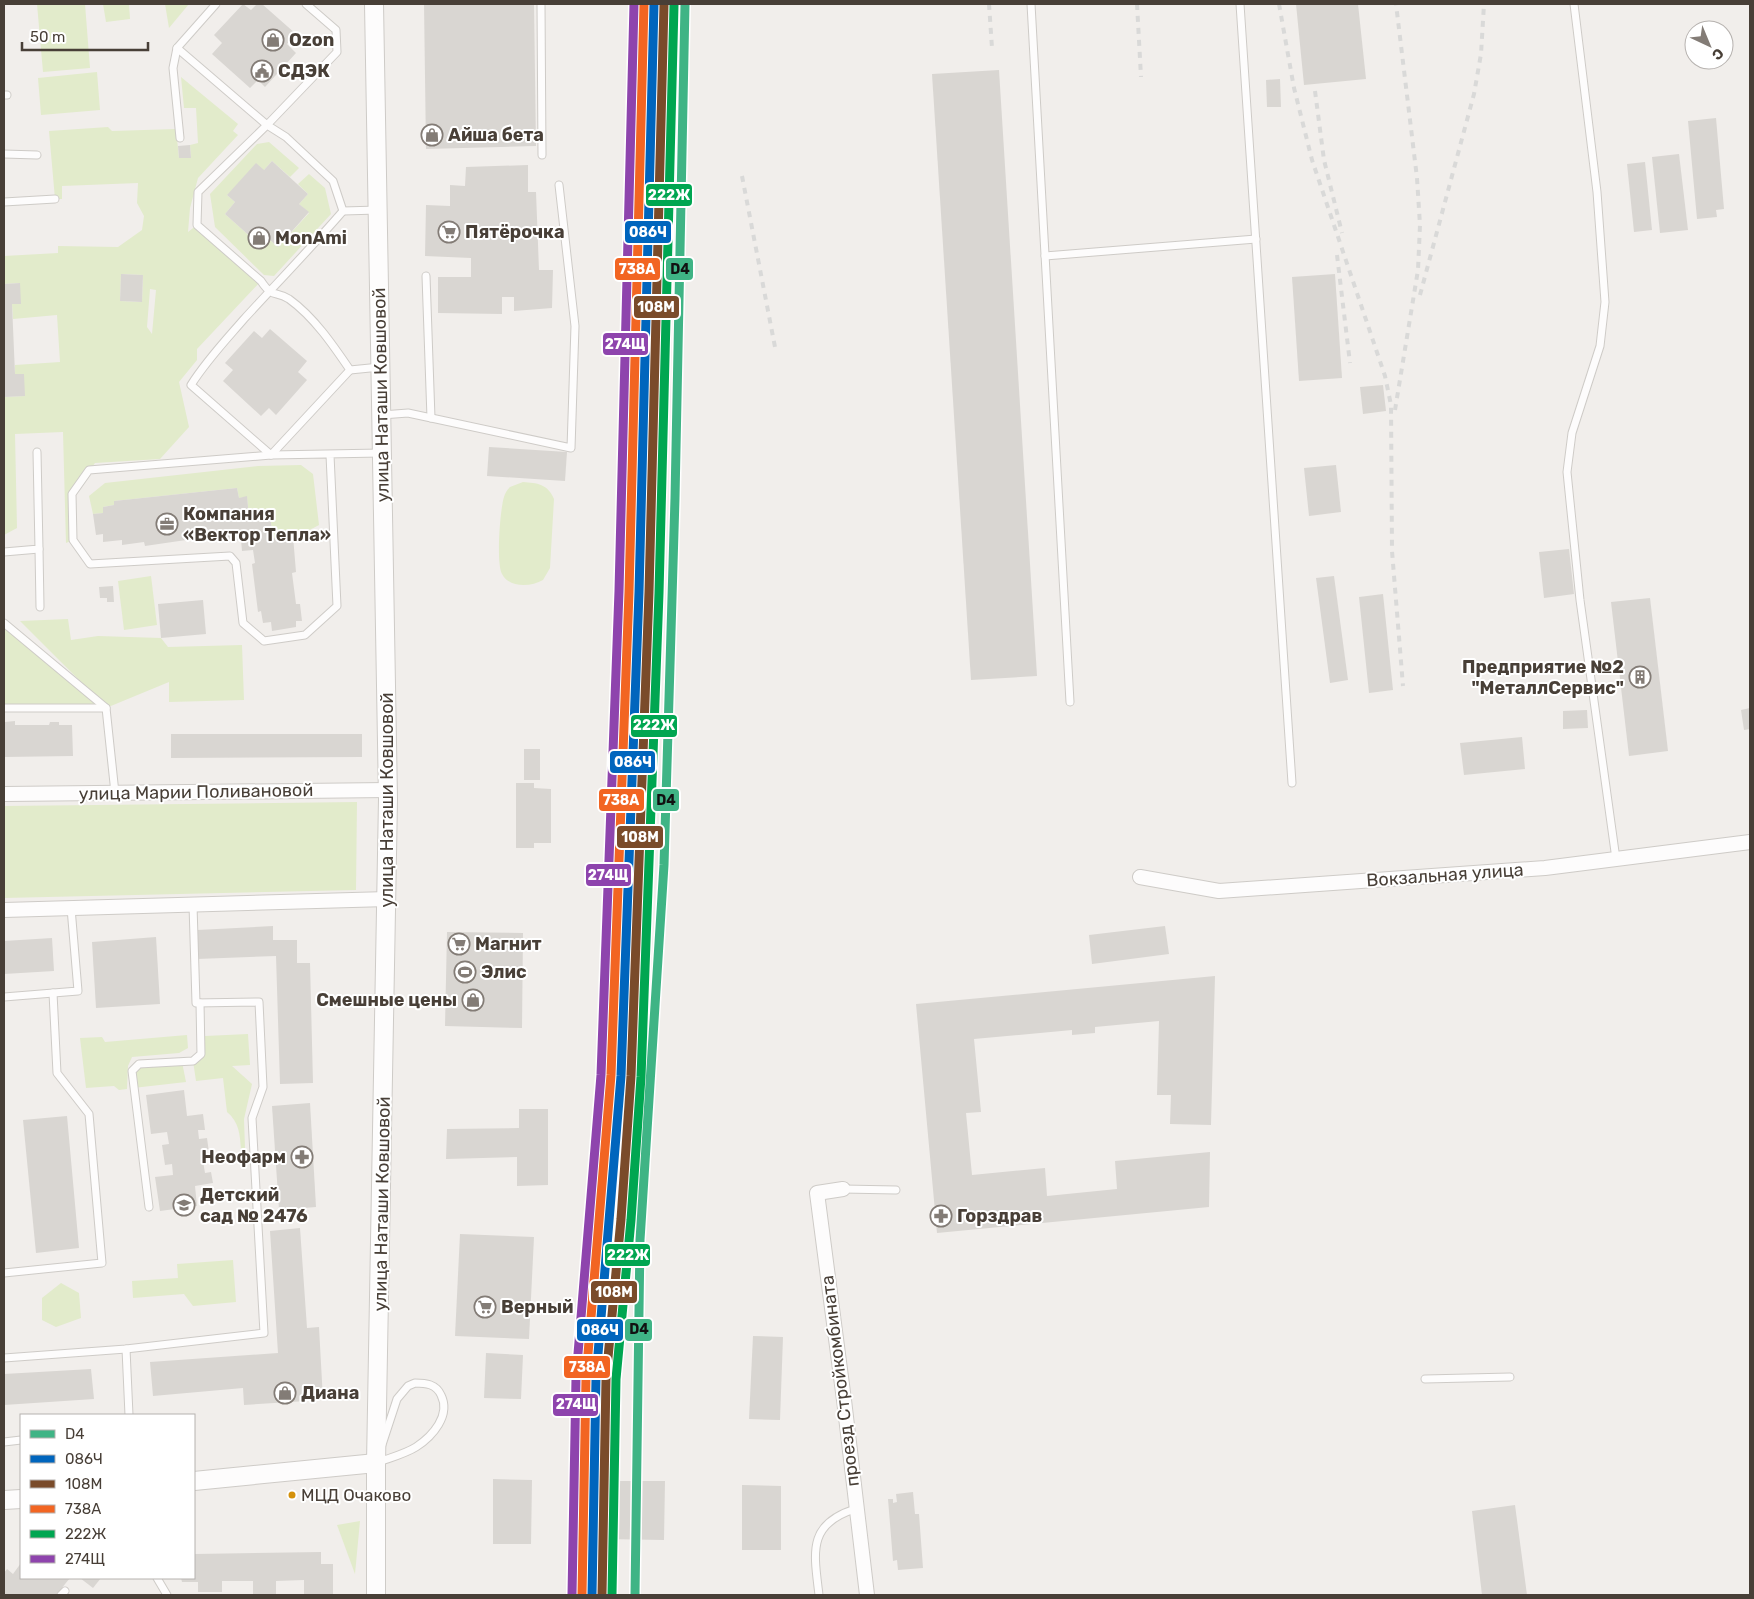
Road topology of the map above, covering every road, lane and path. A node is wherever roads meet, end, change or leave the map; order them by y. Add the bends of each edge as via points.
1 (216, 4) edge
2 (306, 4) edge
3 (374, 4) edge
4 (541, 4) edge
5 (1031, 4) edge
6 (1240, 4) edge
7 (1574, 4) edge
8 (177, 48) junction
9 (267, 125) junction
10 (180, 138) dead end
11 (4, 154) edge
12 (37, 155) dead end
13 (542, 155) dead end
14 (559, 185) dead end
15 (55, 199) dead end
16 (4, 202) edge
17 (378, 210) junction
18 (343, 211) junction
19 (1256, 239) junction
20 (1045, 256) junction
21 (426, 276) dead end
22 (269, 293) junction
23 (381, 366) junction
24 (350, 370) junction
25 (382, 415) junction
26 (431, 418) junction
27 (37, 452) dead end
28 (382, 452) junction
29 (271, 455) junction
30 (330, 455) junction
31 (39, 550) junction
32 (4, 552) edge
33 (40, 607) dead end
34 (4, 623) edge
35 (1070, 702) dead end
36 (4, 708) edge
37 (106, 708) junction
38 (1292, 782) dead end
39 (388, 790) junction
40 (116, 793) junction
41 (4, 794) edge
42 (1750, 842) edge
43 (1616, 859) junction
44 (1140, 878) dead end
45 (388, 899) junction
46 (193, 904) junction
47 (72, 908) junction
48 (4, 910) edge
49 (53, 993) junction
50 (4, 997) edge
51 (200, 1003) junction
52 (843, 1190) joint
53 (896, 1190) dead end
54 (149, 1207) dead end
55 (4, 1272) edge
56 (126, 1349) junction
57 (4, 1358) edge
58 (1510, 1377) dead end
59 (1425, 1379) dead end
60 (128, 1414) edge
61 (20, 1440) edge
62 (4, 1442) edge
63 (376, 1462) junction
64 (195, 1481) edge
65 (20, 1499) edge
66 (4, 1500) edge
67 (855, 1510) junction
68 (158, 1579) edge
69 (167, 1595) edge
70 (376, 1595) edge
71 (819, 1595) edge
72 (867, 1595) edge

1 - 8 lane
2 - 9 lane via 336,30 337,52
3 - 17 street, улица Наташи Ковшовой
4 - 13 lane
5 - 20 lane
6 - 19 lane
7 - 43 lane via 1597,192 1605,302 1600,346 1572,433 1567,472 1580,600
8 - 9 lane
8 - 10 lane via 173,68
9 - 18 lane via 286,137 333,181
9 - 22 lane via 198,192 197,225 261,281
11 - 12 lane
14 - 26 lane via 575,326 571,448
15 - 16 lane
17 - 18 lane
17 - 23 street, улица Наташи Ковшовой
18 - 22 lane
19 - 20 lane
19 - 38 lane
20 - 35 lane
21 - 26 lane
22 - 24 lane via 288,298 316,325
22 - 29 lane via 202,367 191,385
23 - 24 lane
23 - 25 street, улица Наташи Ковшовой
24 - 29 lane
25 - 26 lane via 408,413
25 - 28 street, улица Наташи Ковшовой
27 - 31 lane
28 - 30 lane
28 - 39 street, улица Наташи Ковшовой
29 - 30 lane
29 - 30 lane via 90,470 72,494 73,540 90,564 230,556 236,563 243,623 264,640 305,635 337,606
31 - 32 lane
31 - 33 lane
34 - 37 lane
36 - 37 lane
37 - 40 lane
39 - 40 street, улица Марии Поливановой
39 - 45 street, улица Наташи Ковшовой
40 - 41 street, улица Марии Поливановой
42 - 43 street, Вокзальная улица
43 - 44 street, Вокзальная улица via 1545,868 1219,891
45 - 46 street
45 - 63 street, улица Наташи Ковшовой
46 - 47 street
46 - 51 lane via 196,1003
47 - 48 street
47 - 49 lane via 78,992
49 - 50 lane
49 - 55 lane via 57,1073 89,1114 102,1263
51 - 54 lane via 201,1054 194,1061 139,1064 132,1071
51 - 56 lane via 259,1002 263,1087 252,1118 264,1333
52 - 53 lane
52 - 67 street, проезд Стройкомбината via 817,1193
56 - 57 lane
56 - 60 lane
58 - 59 lane
61 - 62 lane
63 - 63 lane via 416,1447 442,1420 445,1405 433,1386 415,1383 402,1392
63 - 64 street
63 - 70 street, улица Наташи Ковшовой
65 - 66 street
67 - 71 lane via 839,1514 817,1539
67 - 72 street, проезд Стройкомбината
68 - 69 lane

